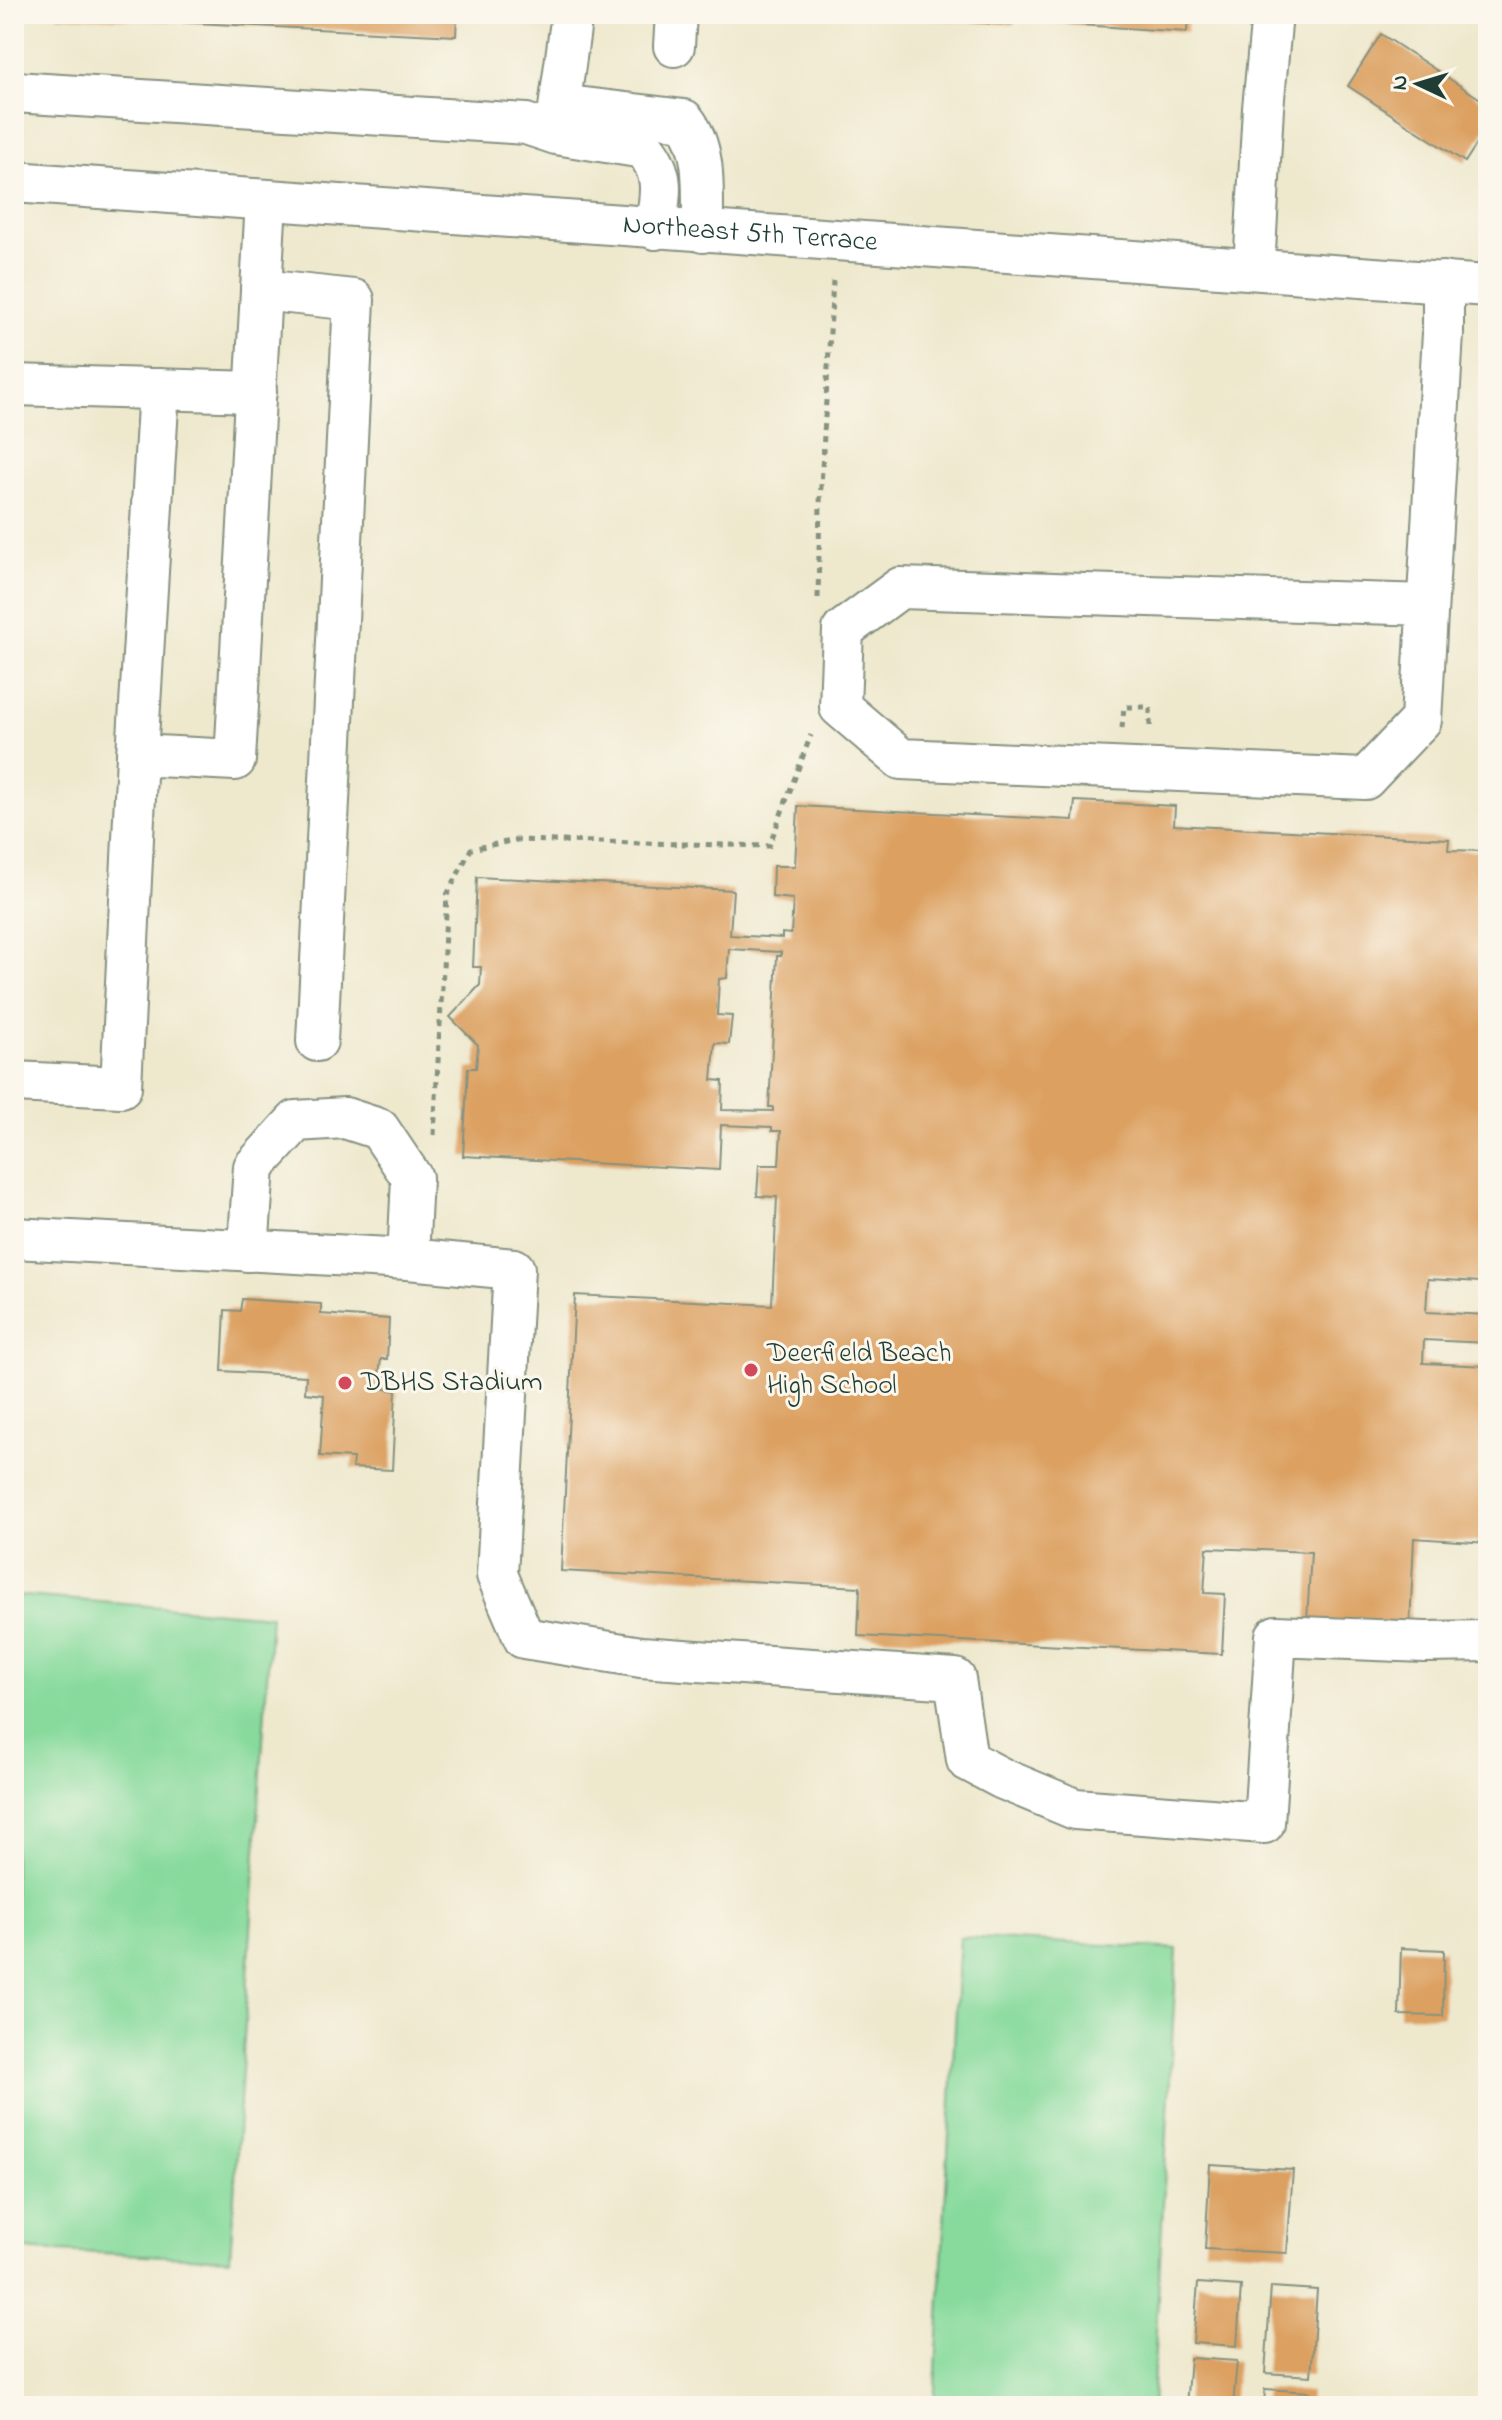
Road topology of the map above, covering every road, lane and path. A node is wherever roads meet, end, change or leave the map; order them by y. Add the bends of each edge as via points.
1 (572, 14) edge
2 (1272, 14) edge
3 (14, 92) edge
4 (558, 119) junction
5 (14, 182) edge
6 (266, 200) junction
7 (655, 229) junction
8 (703, 232) junction
9 (1254, 269) junction
10 (833, 278) dead end
11 (1443, 282) junction
12 (1488, 286) edge
13 (261, 290) junction
14 (14, 385) edge
15 (159, 389) junction
16 (256, 392) junction
17 (1427, 605) junction
18 (818, 612) dead end
19 (812, 732) dead end
20 (137, 755) junction
21 (317, 1041) dead end
22 (14, 1082) edge
23 (434, 1148) dead end
24 (14, 1238) edge
25 (248, 1251) junction
26 (408, 1259) junction
27 (1488, 1641) edge

1 - 4 street
2 - 9 street
3 - 4 street via 526,124
4 - 7 street via 644,148 656,163 661,185
4 - 8 street via 684,120 695,134 701,157
5 - 6 street, Northeast 5th Terrace
6 - 7 street, Northeast 5th Terrace
6 - 13 street
7 - 8 street, Northeast 5th Terrace
8 - 9 street, Northeast 5th Terrace
9 - 11 street, Northeast 5th Terrace
10 - 18 path
11 - 12 street, Northeast 5th Terrace
11 - 17 street
13 - 16 street
13 - 21 street via 354,300
14 - 15 street
15 - 16 street
15 - 20 street
16 - 20 street via 235,760
17 - 17 street via 1421,720 1365,779 901,759 840,707 843,630 900,588
19 - 23 path via 769,846 516,840 471,849 447,895
20 - 22 street via 121,1087
24 - 25 street
25 - 26 street
25 - 26 street via 254,1167 296,1121 345,1118 379,1129 412,1178
26 - 27 street via 514,1269 497,1575 524,1638 641,1657 955,1679 967,1760 1003,1779 1075,1809 1264,1823 1276,1636

